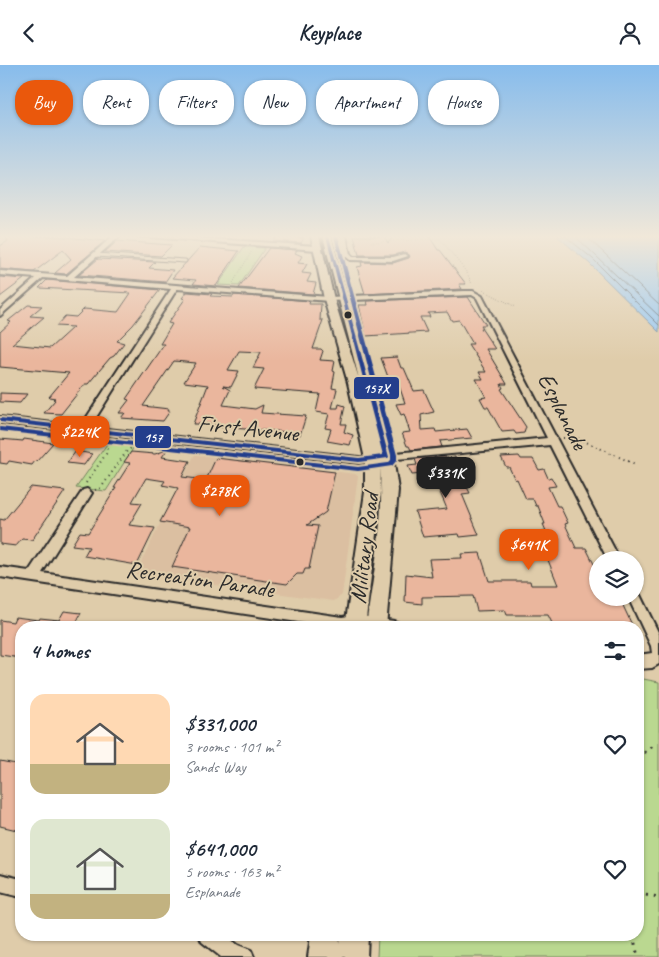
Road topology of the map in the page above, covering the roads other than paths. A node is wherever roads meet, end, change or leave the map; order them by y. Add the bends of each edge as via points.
1 (40, 278) edge
2 (64, 278) edge
3 (69, 278) joint
4 (325, 278) edge
5 (338, 278) edge
6 (176, 287) junction
7 (330, 299) junction
8 (343, 299) junction
9 (0, 314) edge
10 (0, 420) edge
11 (84, 429) junction
12 (558, 440) junction
13 (379, 458) junction
14 (87, 493) road end
15 (610, 551) edge
16 (0, 573) edge
17 (32, 577) junction
18 (638, 606) edge
19 (329, 621) edge
20 (355, 621) edge
21 (378, 621) edge
22 (644, 662) edge
23 (0, 883) edge
24 (15, 887) edge
25 (217, 941) edge
26 (324, 941) edge
27 (353, 941) edge
28 (244, 957) edge
29 (323, 957) edge
30 (352, 957) edge

1 - 9 street
2 - 3 street
3 - 6 street
4 - 7 main road, Military Road
5 - 8 main road, Military Road
6 - 7 street
6 - 11 street
7 - 8 street
7 - 13 main road, Military Road
8 - 12 street, Esplanade via 469,291 480,297
8 - 13 main road, Military Road
10 - 11 street, First Avenue
11 - 13 street, First Avenue via 359,460
12 - 13 street, First Avenue
12 - 15 street, Esplanade
13 - 20 main road, Military Road
13 - 21 main road, Military Road via 390,490
14 - 17 street
16 - 17 street, Recreation Parade
17 - 19 street, Recreation Parade
18 - 22 street via 658,646 659,656
23 - 24 street
25 - 28 street via 232,953
26 - 29 main road
27 - 30 main road

